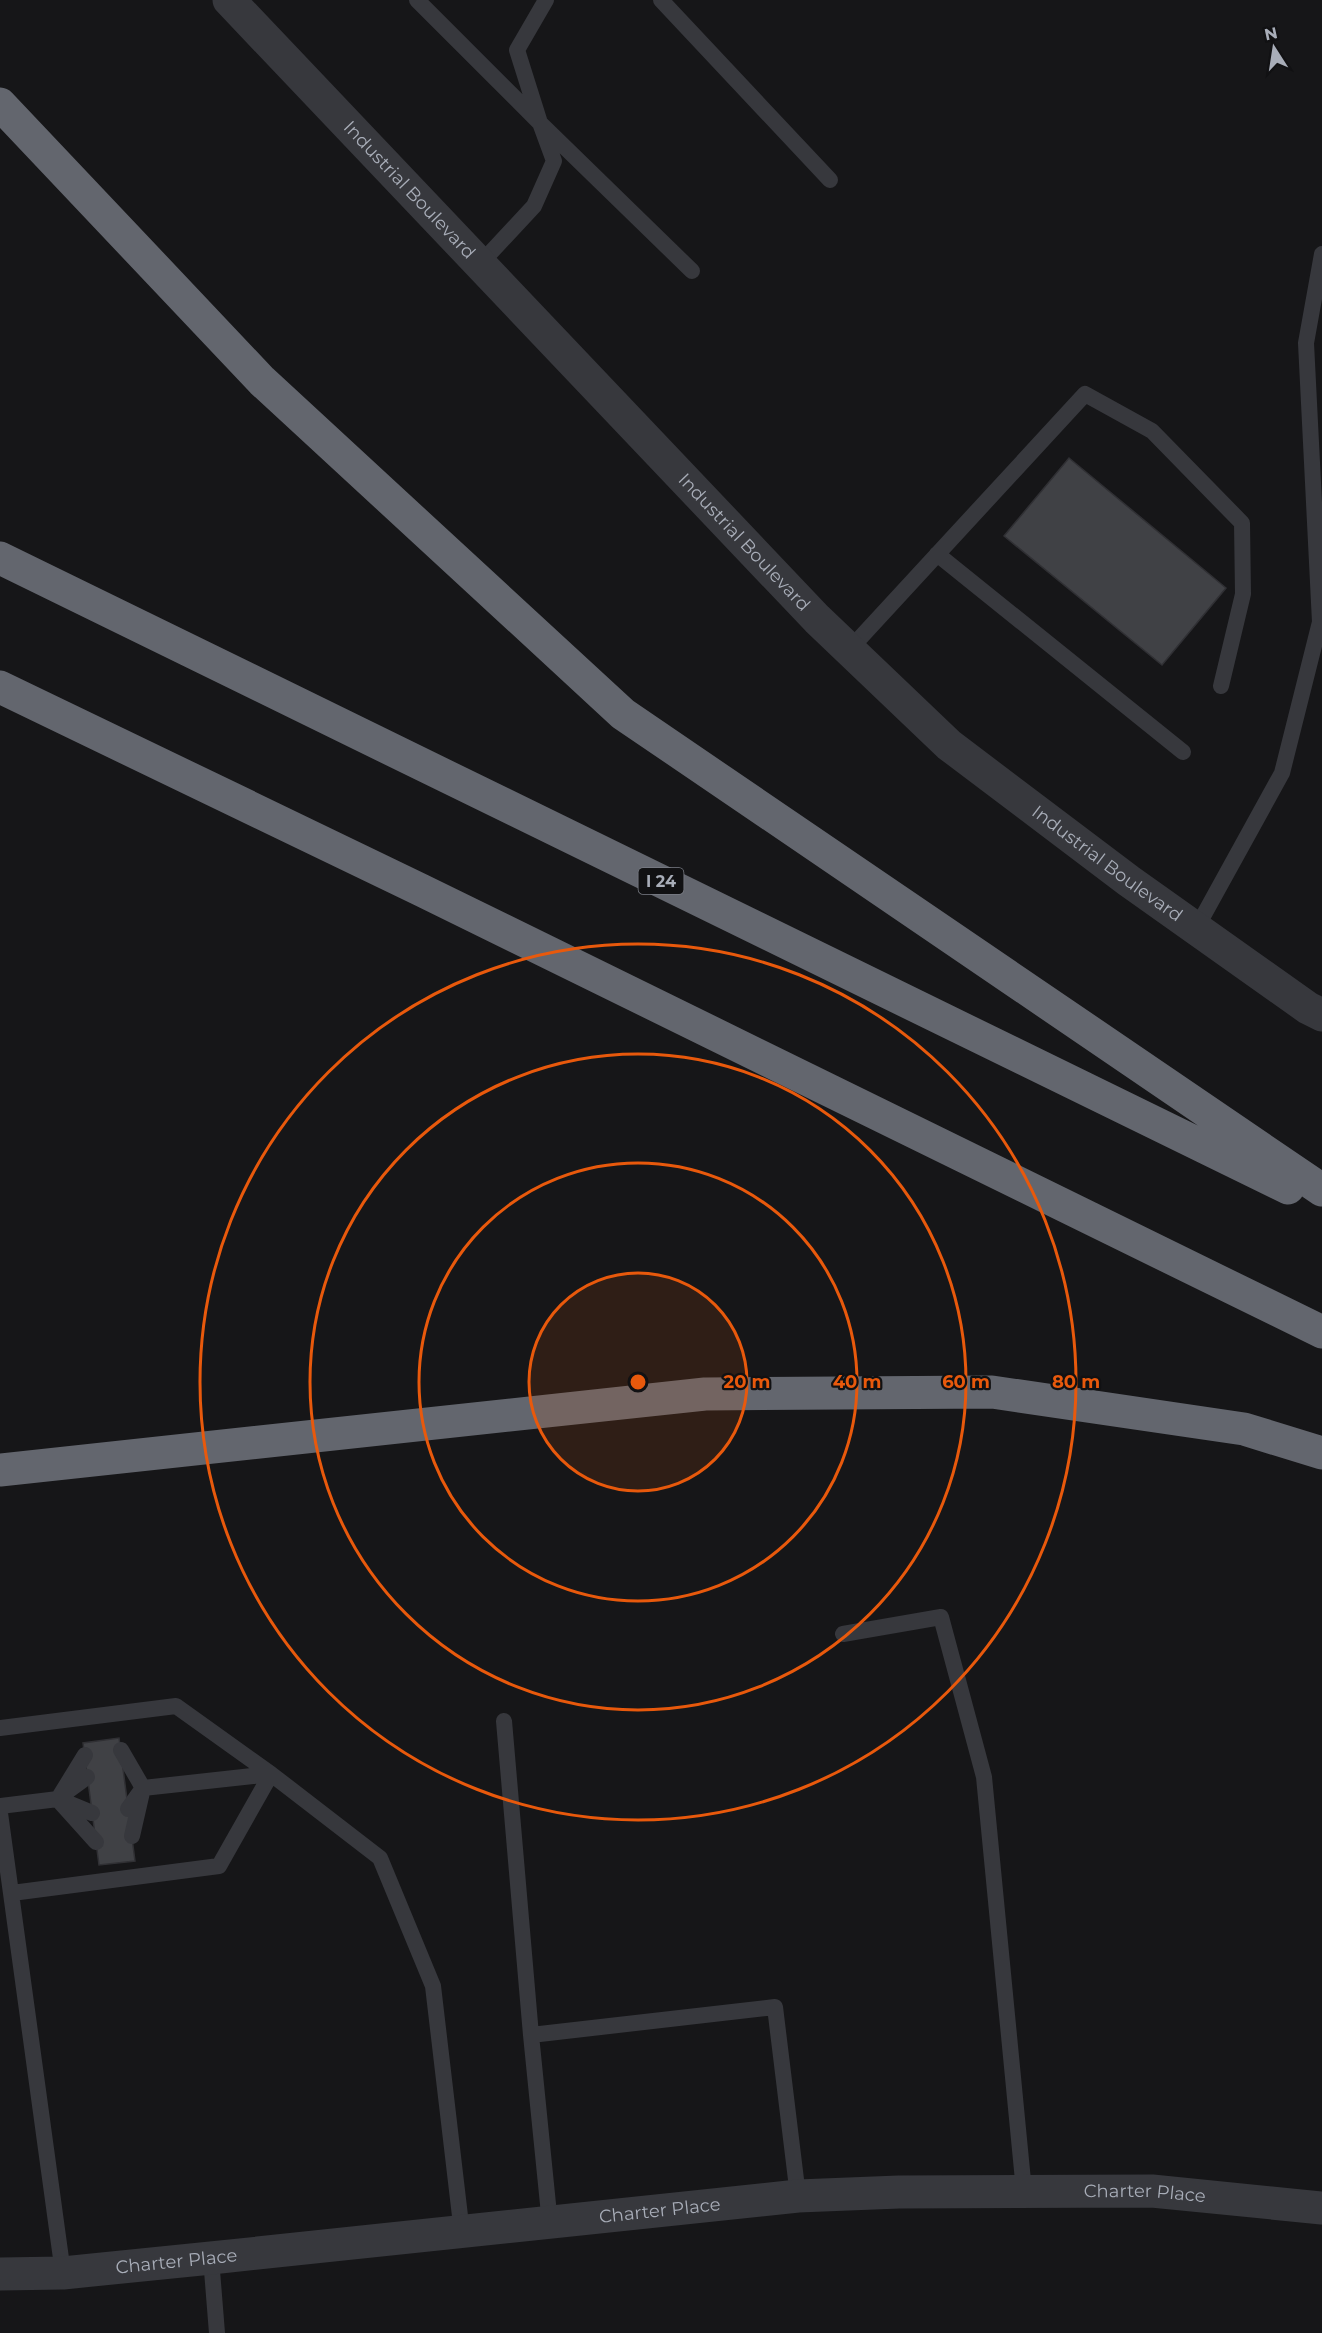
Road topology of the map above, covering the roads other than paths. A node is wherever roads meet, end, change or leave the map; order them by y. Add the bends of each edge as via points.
1 (229, 0) edge
2 (417, 0) edge
3 (546, 0) edge
4 (661, 0) edge
5 (0, 104) edge
6 (540, 123) junction
7 (830, 180) dead end
8 (1322, 254) edge
9 (480, 264) junction
10 (692, 271) dead end
11 (937, 554) junction
12 (0, 558) edge
13 (849, 650) junction
14 (1221, 686) dead end
15 (0, 687) edge
16 (1184, 752) dead end
17 (1196, 928) junction
18 (1322, 1015) edge
19 (1322, 1190) edge
20 (1322, 1204) edge
21 (1322, 1332) edge
22 (1322, 1453) edge
23 (0, 1470) edge
24 (843, 1634) dead end
25 (504, 1721) dead end
26 (0, 1728) edge
27 (121, 1750) dead end
28 (85, 1755) dead end
29 (124, 1772) dead end
30 (271, 1774) junction
31 (87, 1777) dead end
32 (144, 1788) junction
33 (57, 1799) junction
34 (0, 1806) edge
35 (128, 1809) dead end
36 (0, 1813) edge
37 (92, 1813) dead end
38 (132, 1836) dead end
39 (96, 1842) dead end
40 (12, 1893) junction
41 (531, 2035) junction
42 (1024, 2191) junction
43 (798, 2196) junction
44 (1322, 2208) edge
45 (550, 2224) junction
46 (462, 2233) junction
47 (211, 2258) junction
48 (63, 2272) junction
49 (0, 2274) edge
50 (217, 2333) edge

1 - 9 street, Industrial Boulevard
2 - 6 lane
3 - 6 lane via 517,50
4 - 7 lane
5 - 19 highway via 262,381 622,714
6 - 9 lane via 554,161 534,206
6 - 10 lane
8 - 17 lane via 1306,344 1320,622 1282,773
9 - 13 street, Industrial Boulevard
11 - 13 lane
11 - 14 lane via 1085,394 1152,431 1242,523 1243,594
11 - 16 lane
12 - 20 highway, I 24
13 - 17 street, Industrial Boulevard via 949,745
15 - 21 highway
17 - 18 street, Industrial Boulevard
22 - 23 highway via 1244,1429 992,1392 705,1394
24 - 42 lane via 941,1617 984,1777
25 - 41 lane
26 - 30 lane via 177,1706
27 - 32 lane
28 - 33 lane
29 - 32 lane
30 - 32 lane
30 - 40 lane via 219,1866
30 - 46 lane via 380,1857 433,1986
31 - 33 lane
32 - 35 lane
32 - 38 lane
33 - 34 lane
33 - 37 lane
33 - 39 lane
36 - 40 lane
40 - 48 lane
41 - 43 lane via 775,2007
41 - 45 lane
42 - 43 street, Charter Place
42 - 44 street, Charter Place via 1152,2191
43 - 45 street, Charter Place
45 - 46 street, Charter Place
46 - 47 street, Charter Place
47 - 48 street, Charter Place
47 - 50 lane
48 - 49 street, Charter Place

